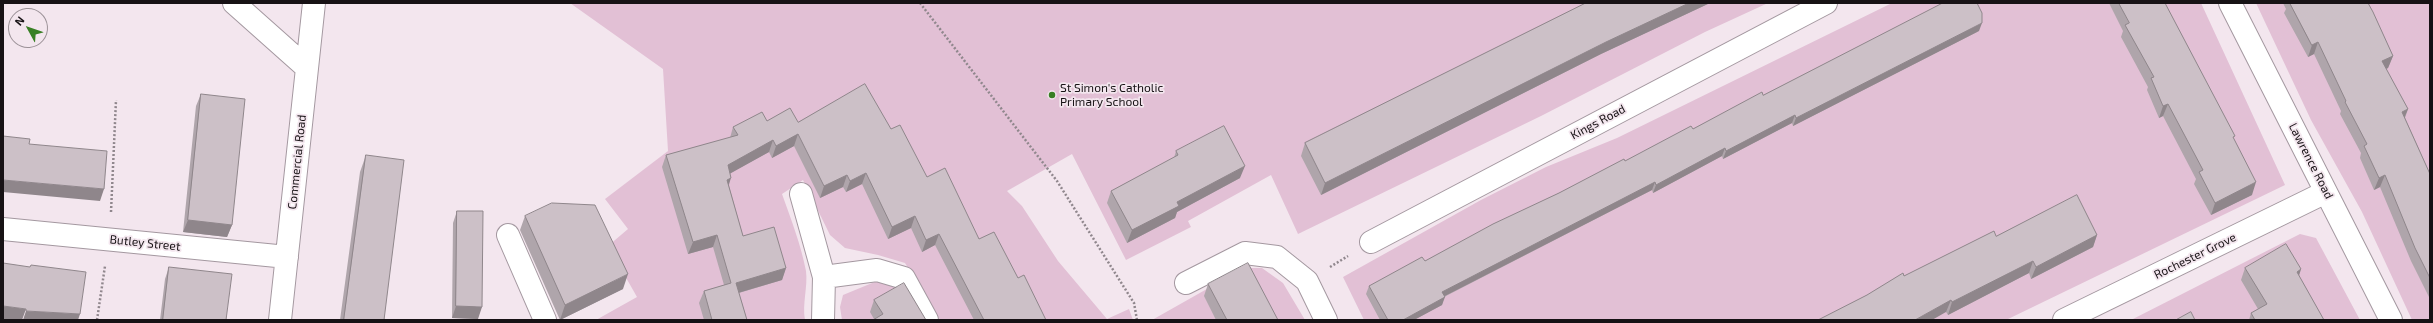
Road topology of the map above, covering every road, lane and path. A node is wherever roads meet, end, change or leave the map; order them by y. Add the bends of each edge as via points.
1 (234, 3) edge
2 (314, 3) edge
3 (920, 3) edge
4 (1826, 3) edge
5 (2230, 3) edge
6 (307, 68) junction
7 (2326, 192) junction
8 (800, 194) dead end
9 (3, 229) edge
10 (508, 235) dead end
11 (1371, 242) joint
12 (286, 257) junction
13 (824, 278) junction
14 (1306, 281) junction
15 (1186, 283) dead end
16 (280, 320) edge
17 (545, 320) edge
18 (823, 320) edge
19 (927, 320) edge
20 (1137, 320) edge
21 (1326, 320) edge
22 (2064, 320) edge
23 (2391, 320) edge

1 - 6 street
2 - 6 street, Commercial Road
3 - 20 path via 1057,181 1134,303
4 - 11 street, Kings Road
5 - 7 street, Lawrence Road
6 - 12 street, Commercial Road
7 - 22 street, Rochester Grove
7 - 23 street, Lawrence Road
8 - 13 street
9 - 12 street, Butley Street
10 - 17 street
11 - 14 path
12 - 16 street, Commercial Road
13 - 18 street
13 - 19 street via 877,270 904,278
14 - 15 street via 1277,257 1245,253
14 - 21 street

